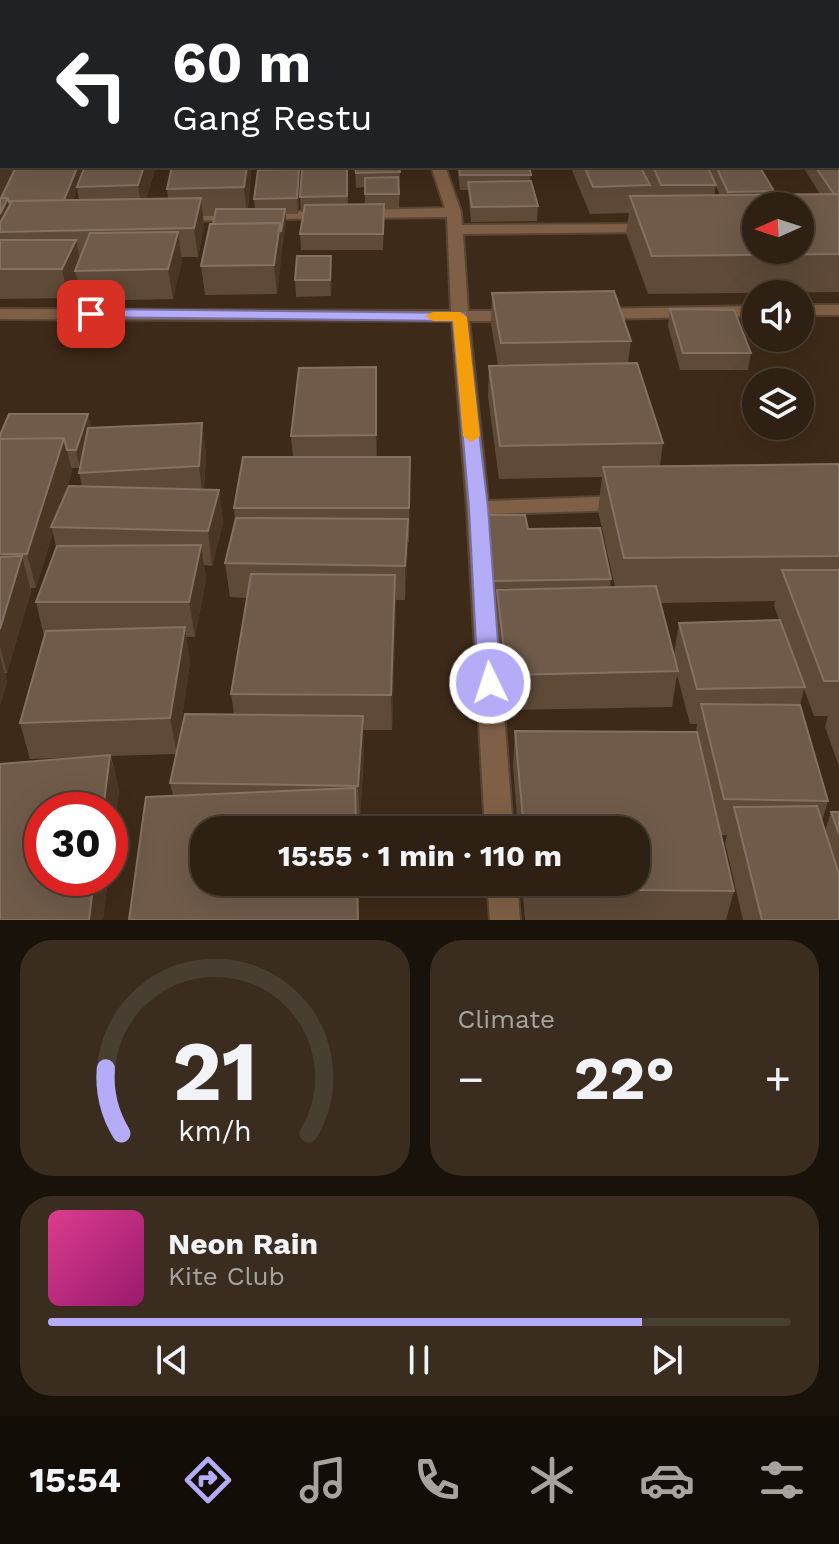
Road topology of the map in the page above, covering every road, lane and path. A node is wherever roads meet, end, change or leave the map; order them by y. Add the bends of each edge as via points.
1 (439, 168) edge
2 (157, 218) edge
3 (455, 221) junction
4 (661, 228) edge
5 (814, 310) edge
6 (839, 310) edge
7 (742, 311) edge
8 (0, 314) edge
9 (535, 315) edge
10 (581, 315) edge
11 (460, 317) junction
12 (651, 503) edge
13 (478, 508) junction
14 (498, 816) edge
15 (503, 896) edge
16 (505, 920) edge

1 - 3 street
2 - 3 street
3 - 4 street
3 - 11 street
5 - 6 street
7 - 10 street
8 - 11 street
9 - 11 street
11 - 13 street
12 - 13 street
13 - 14 street
15 - 16 street

